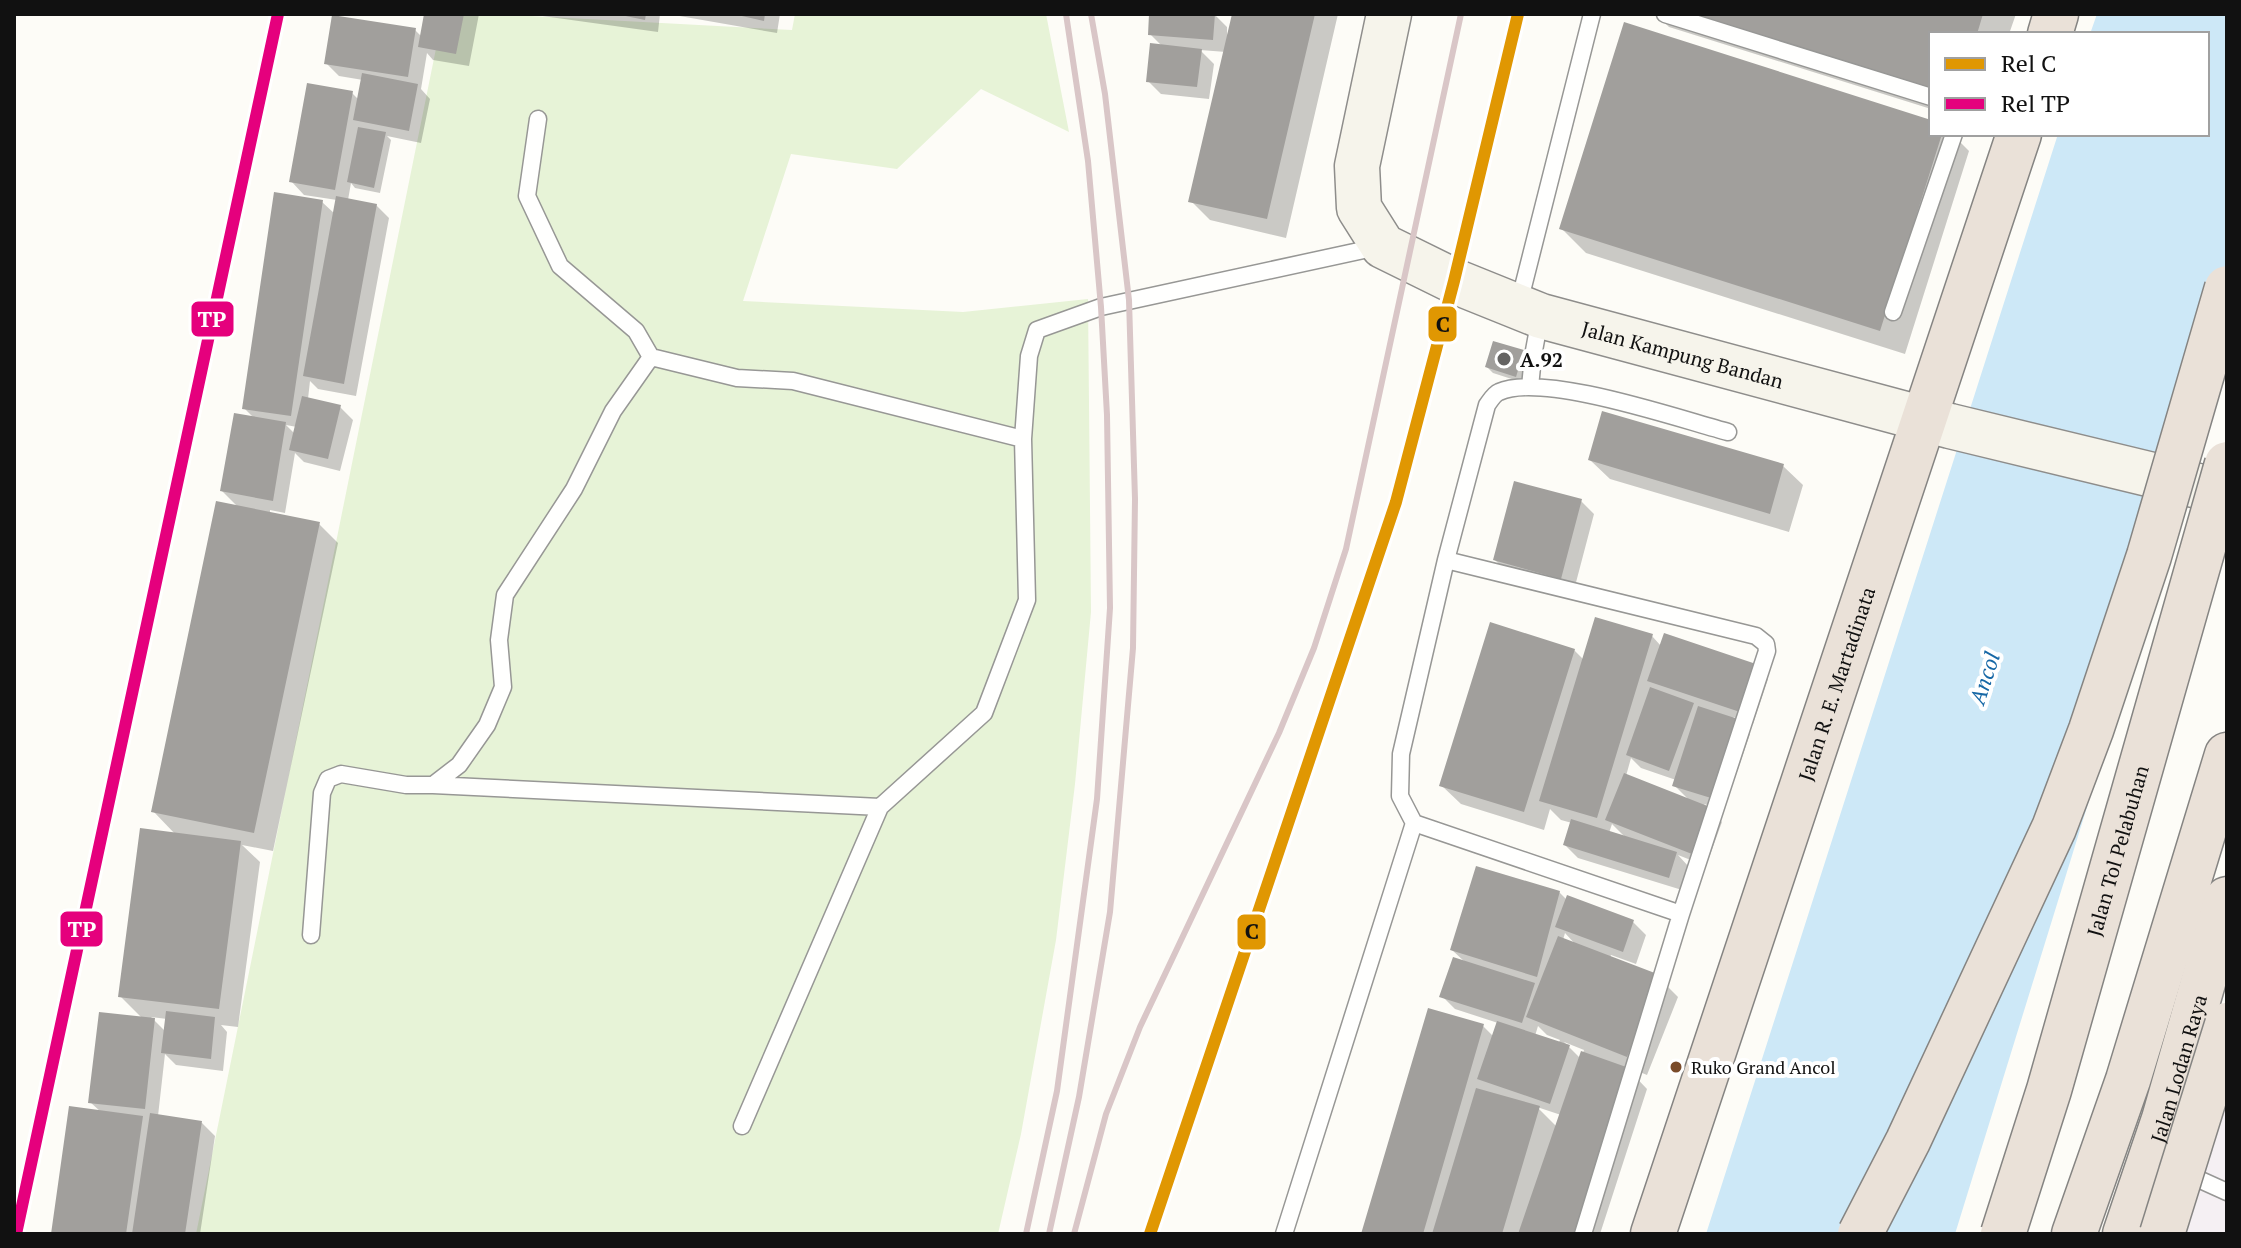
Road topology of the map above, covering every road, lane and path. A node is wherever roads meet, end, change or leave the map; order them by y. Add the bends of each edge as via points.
1 (1389, 14) edge
2 (1592, 14) edge
3 (1665, 14) edge
4 (1929, 96) edge
5 (538, 119) dead end
6 (1953, 136) edge
7 (2018, 136) edge
8 (1383, 246) junction
9 (2227, 288) edge
10 (1529, 312) junction
11 (1893, 312) dead end
12 (651, 357) junction
13 (1530, 387) junction
14 (1937, 422) junction
15 (1728, 432) dead end
16 (1023, 439) junction
17 (2217, 481) edge
18 (1446, 560) junction
19 (2227, 755) edge
20 (433, 785) junction
21 (880, 807) junction
22 (1414, 823) junction
23 (2227, 899) edge
24 (1681, 914) junction
25 (311, 935) dead end
26 (2227, 1025) edge
27 (742, 1126) dead end
28 (2149, 1157) junction
29 (2227, 1192) edge
30 (1284, 1234) edge
31 (1583, 1234) edge
32 (1653, 1234) edge
33 (1860, 1234) edge
34 (2003, 1234) edge
35 (2074, 1234) edge
36 (2125, 1234) edge
37 (2162, 1234) edge

1 - 8 street via 1357,166 1359,208
2 - 10 lane
3 - 4 lane
5 - 12 lane via 527,196 560,266 636,331
6 - 11 lane
7 - 14 highway, Jalan R. E. Martadinata
8 - 10 street, Jalan Kampung Bandan
8 - 16 lane via 1101,307 1037,330 1029,356
9 - 33 highway, bridge via 2149,556 2054,828
10 - 13 lane
10 - 14 street, Jalan Kampung Bandan
12 - 16 lane via 737,378 793,381
12 - 20 lane via 613,411 574,489 505,595 499,640 503,687 487,725 459,765
13 - 15 lane via 1575,391
13 - 18 lane via 1499,392 1487,405
14 - 17 street, Jalan Kampung Bandan
14 - 32 highway, Jalan R. E. Martadinata
16 - 21 lane via 1027,600 984,713
17 - 34 highway, Jalan Tol Pelabuhan, bridge via 2053,1075
18 - 22 lane via 1401,754 1400,796
18 - 24 lane via 1756,636 1766,644
19 - 35 highway via 2128,1080
20 - 21 lane
20 - 25 lane via 341,774 328,779 322,793
21 - 27 lane
22 - 24 lane
22 - 30 lane
23 - 28 highway, Jalan Lodan Raya
24 - 31 lane
26 - 37 highway, bridge
28 - 29 lane
28 - 36 highway, Jalan Lodan Raya

